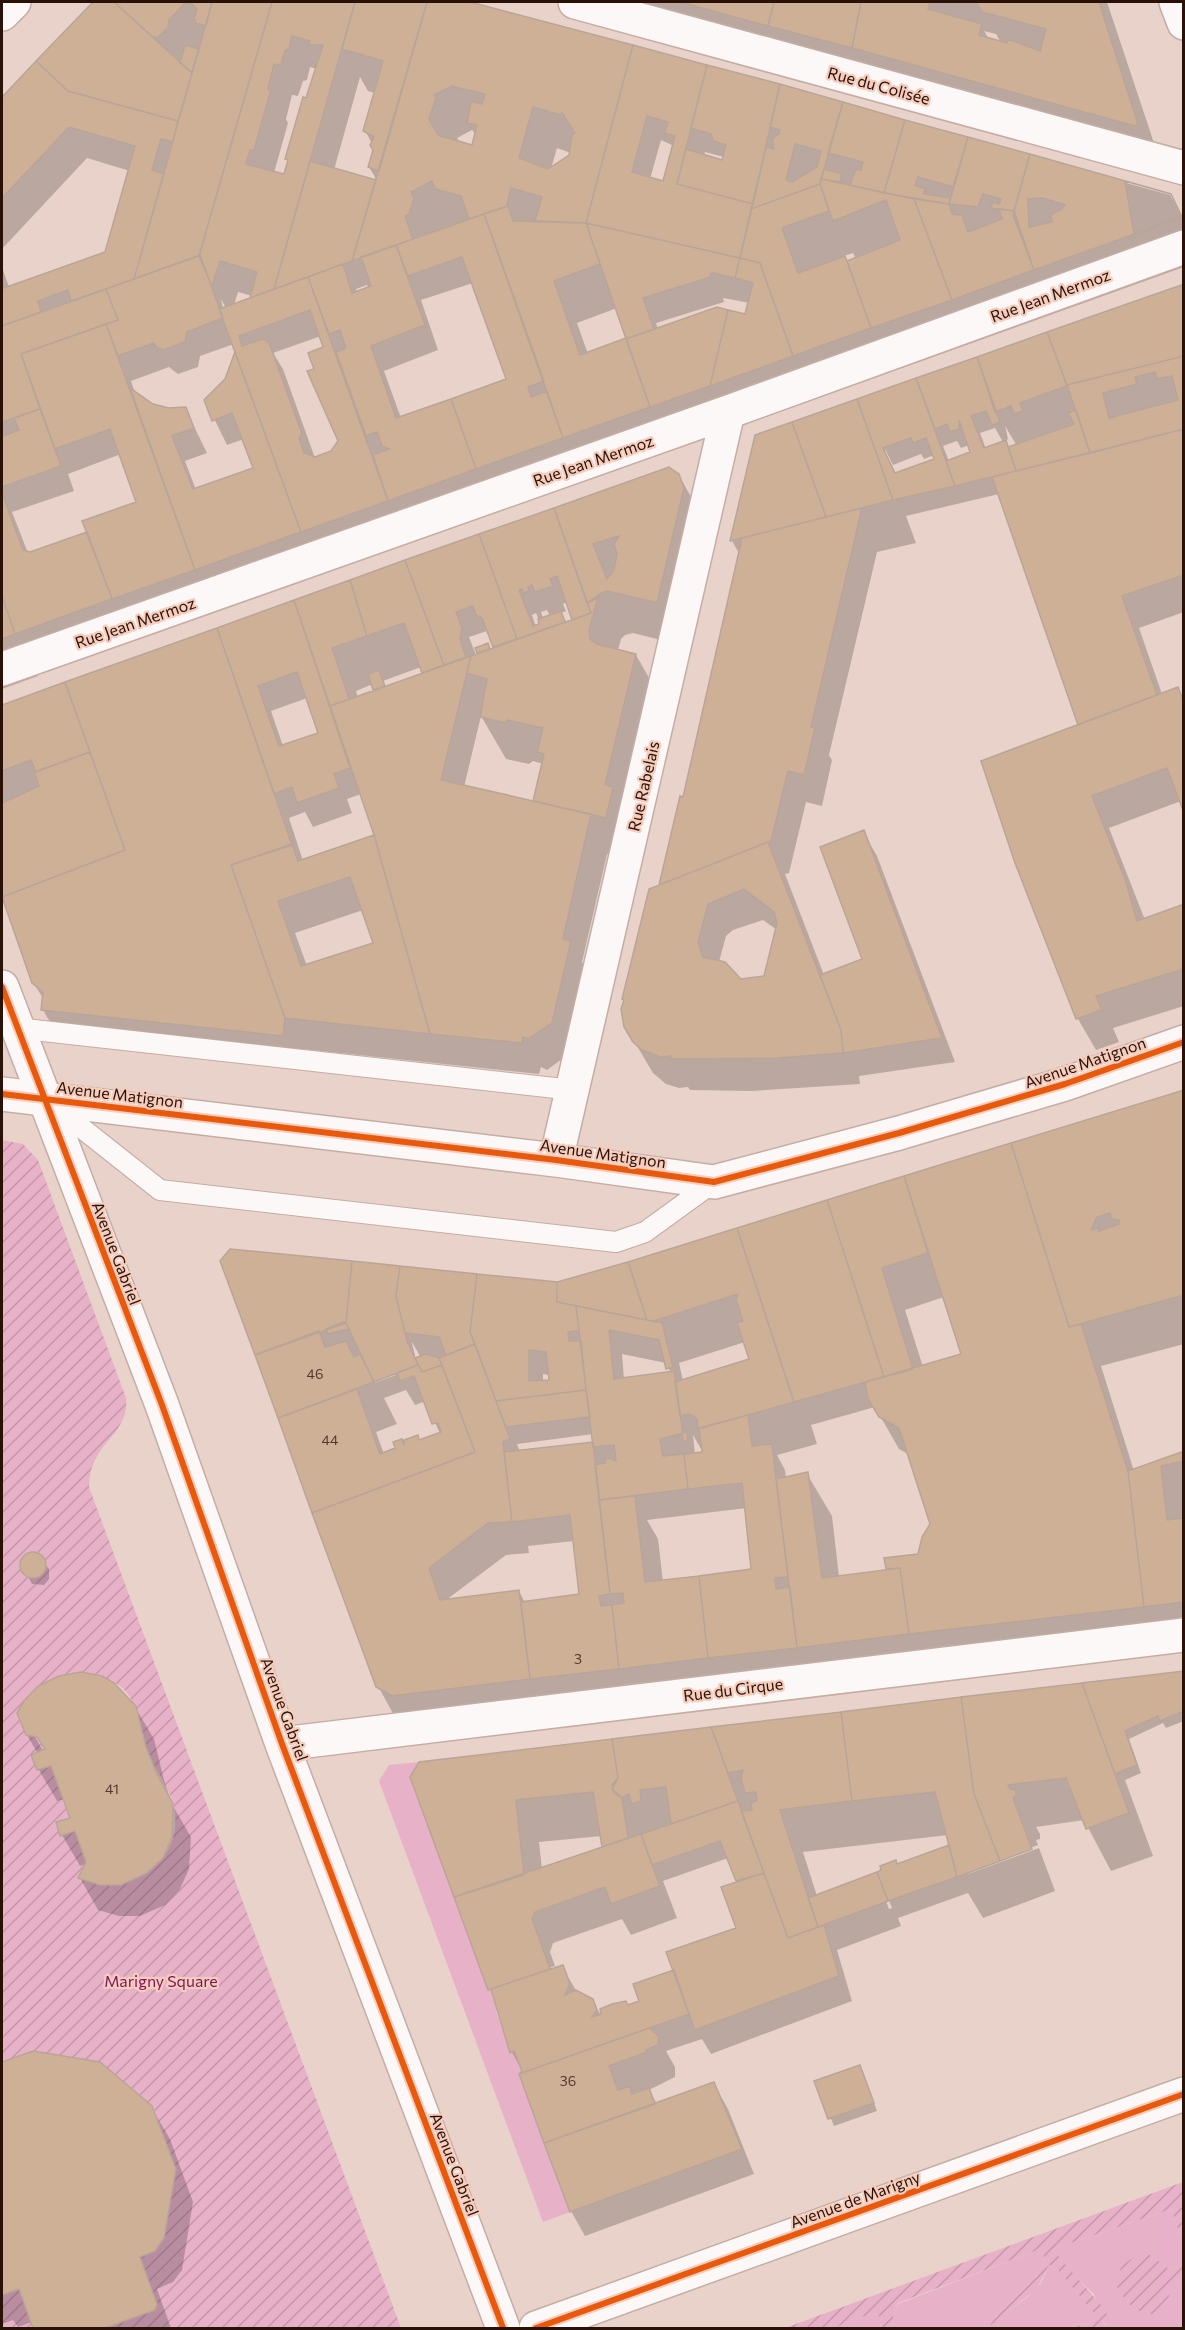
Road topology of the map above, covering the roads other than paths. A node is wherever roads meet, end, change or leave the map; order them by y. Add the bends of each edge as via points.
1 (14, 2) edge
2 (575, 2) edge
3 (1176, 2) edge
4 (2, 14) edge
5 (1184, 22) edge
6 (1184, 168) edge
7 (1184, 247) edge
8 (728, 412) junction
9 (2, 669) edge
10 (2, 987) edge
11 (16, 1028) junction
12 (1184, 1042) edge
13 (573, 1089) junction
14 (2, 1094) edge
15 (44, 1098) junction
16 (556, 1160) junction
17 (714, 1182) junction
18 (1184, 1635) edge
19 (282, 1744) junction
20 (1184, 2094) edge
21 (503, 2328) edge
22 (536, 2328) edge

1 - 4 street
2 - 6 street, Rue du Colisée
3 - 5 street
7 - 8 street, Rue Jean Mermoz
8 - 9 street, Rue Jean Mermoz
8 - 13 street, Rue Rabelais
10 - 11 street, Avenue Gabriel
11 - 13 lane
11 - 15 street, Avenue Gabriel
12 - 17 street, Avenue Matignon via 1065,1084
13 - 16 street, Rue Rabelais
14 - 15 street, Avenue Matignon
15 - 16 street, Avenue Matignon
15 - 17 lane, Avenue Matignon via 160,1190 616,1242 645,1232
15 - 19 street, Avenue Gabriel via 162,1405
16 - 17 street, Avenue Matignon
18 - 19 street, Rue du Cirque
19 - 21 street, Avenue Gabriel
20 - 22 street, Avenue de Marigny

